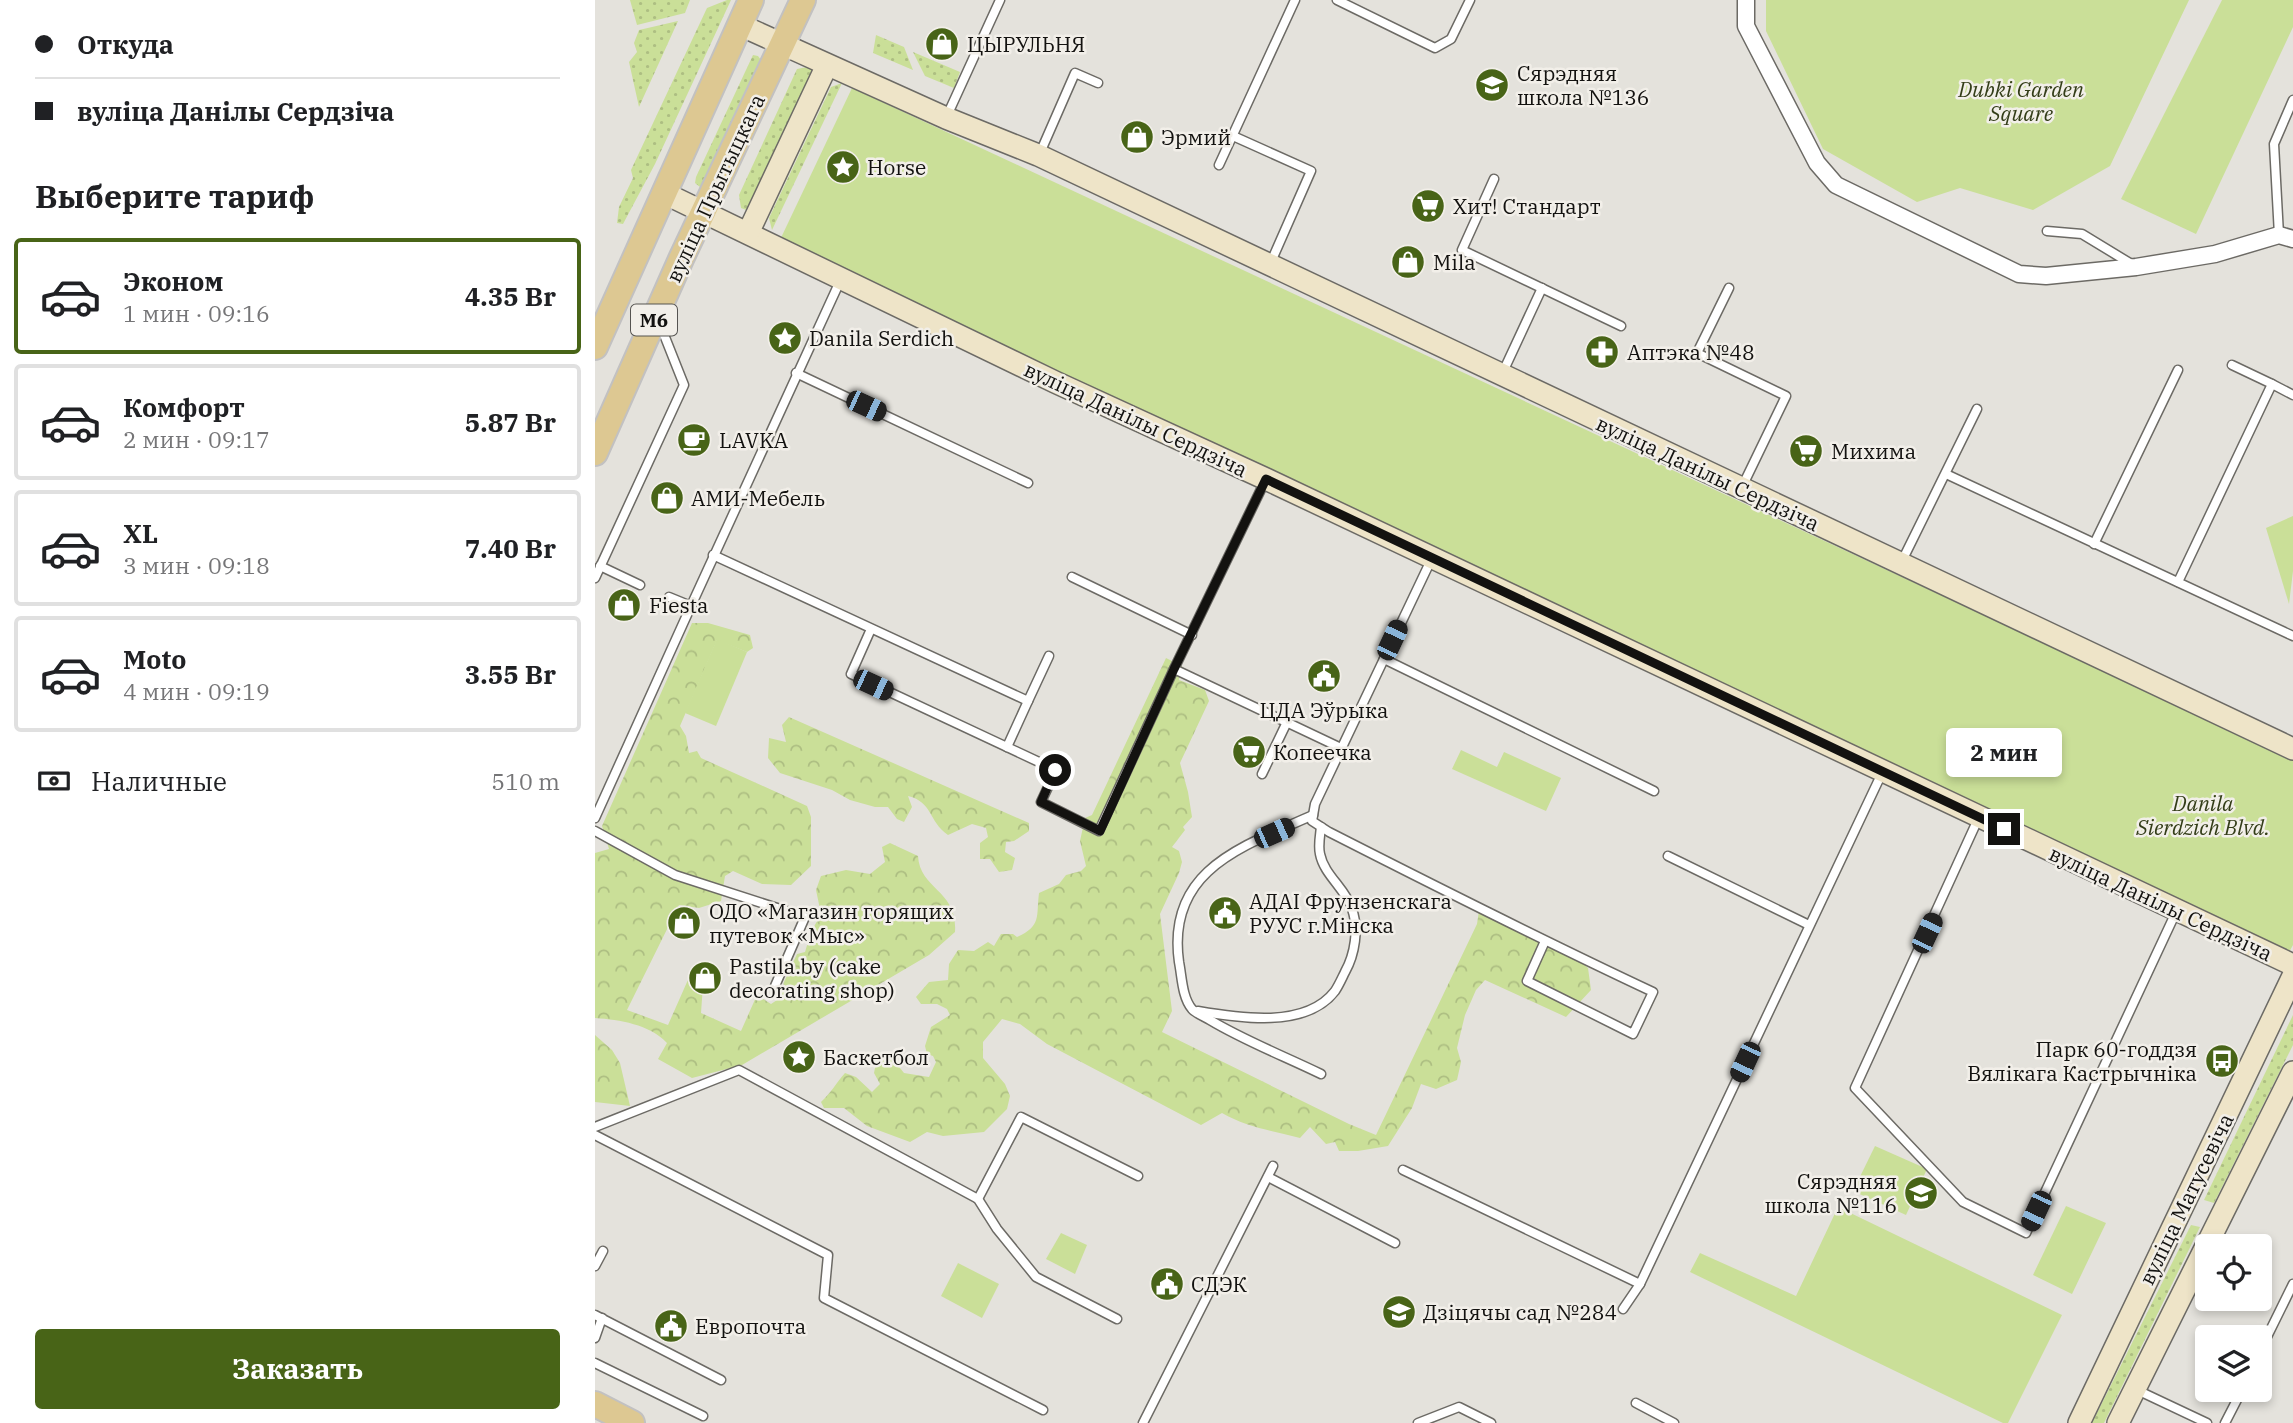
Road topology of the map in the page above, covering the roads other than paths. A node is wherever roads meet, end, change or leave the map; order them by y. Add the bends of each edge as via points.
1 (751, 0) edge
2 (803, 0) edge
3 (1000, 0) edge
4 (1295, 0) edge
5 (1337, 0) edge
6 (1470, 0) edge
7 (1746, 0) edge
8 (740, 25) junction
9 (782, 45) junction
10 (827, 65) junction
11 (1098, 83) dead end
12 (2293, 100) edge
13 (946, 118) junction
14 (1233, 136) junction
15 (1038, 155) junction
16 (1219, 165) dead end
17 (1494, 179) dead end
18 (664, 193) junction
19 (704, 213) junction
20 (2047, 231) dead end
21 (748, 233) junction
22 (2286, 237) edge
23 (1270, 265) junction
24 (2136, 267) junction
25 (841, 279) junction
26 (1542, 288) junction
27 (1729, 288) dead end
28 (656, 316) junction
29 (1621, 326) dead end
30 (595, 347) edge
31 (2232, 365) dead end
32 (2178, 370) dead end
33 (796, 373) junction
34 (1501, 375) junction
35 (2272, 384) junction
36 (2293, 395) edge
37 (1977, 409) dead end
38 (595, 453) edge
39 (1945, 474) junction
40 (1266, 479) junction
41 (1028, 483) dead end
42 (1741, 488) junction
43 (2094, 544) junction
44 (713, 555) junction
45 (1432, 558) junction
46 (1901, 564) junction
47 (600, 566) junction
48 (1072, 577) dead end
49 (595, 578) edge
50 (2178, 582) junction
51 (640, 584) dead end
52 (669, 597) dead end
53 (691, 607) junction
54 (871, 629) junction
55 (1192, 635) junction
56 (2293, 636) edge
57 (1049, 656) dead end
58 (1384, 659) junction
59 (1174, 669) junction
60 (1028, 701) junction
61 (1287, 722) junction
62 (2290, 745) edge
63 (1007, 747) junction
64 (1341, 748) junction
65 (1883, 770) junction
66 (1262, 774) dead end
67 (1654, 791) dead end
68 (1313, 815) junction
69 (1979, 817) junction
70 (595, 818) edge
71 (1321, 827) junction
72 (595, 831) edge
73 (1668, 856) dead end
74 (2177, 910) junction
75 (1809, 925) junction
76 (1545, 941) junction
77 (2293, 965) edge
78 (2293, 975) edge
79 (775, 986) dead end
80 (1192, 1009) junction
81 (2293, 1073) edge
82 (1321, 1074) dead end
83 (595, 1127) edge
84 (595, 1135) edge
85 (1273, 1166) dead end
86 (1403, 1170) dead end
87 (1138, 1176) dead end
88 (1268, 1177) junction
89 (978, 1199) junction
90 (2184, 1205) junction
91 (2219, 1222) junction
92 (1395, 1242) dead end
93 (603, 1251) dead end
94 (595, 1266) edge
95 (1640, 1284) junction
96 (2293, 1284) edge
97 (1623, 1309) dead end
98 (599, 1317) edge
99 (1117, 1319) dead end
100 (2272, 1327) edge
101 (595, 1338) edge
102 (595, 1363) edge
103 (721, 1380) dead end
104 (2135, 1389) junction
105 (2236, 1402) edge
106 (1636, 1403) dead end
107 (595, 1404) edge
108 (1043, 1410) dead end
109 (703, 1416) dead end
110 (632, 1423) edge
111 (1143, 1423) edge
112 (1418, 1423) edge
113 (1491, 1423) edge
114 (1674, 1423) edge
115 (2079, 1423) edge
116 (2118, 1423) edge
117 (2207, 1423) edge
118 (2225, 1423) edge

1 - 8 main road, вуліца Прытыцкага / М6
2 - 9 main road, вуліца Прытыцкага / М6
3 - 13 lane
4 - 14 lane
5 - 6 lane via 1435,48 1451,39
7 - 24 street via 1746,26 1817,163 1836,185 2019,274 2046,276
8 - 9 street, вуліца Данілы Сердзіча
8 - 18 main road, вуліца Прытыцкага / М6
9 - 10 street, вуліца Данілы Сердзіча
9 - 19 main road, вуліца Прытыцкага / М6
10 - 13 street, вуліца Данілы Сердзіча
10 - 21 street
11 - 15 lane via 1075,73
12 - 22 lane via 2274,144
13 - 15 street, вуліца Данілы Сердзіча
14 - 16 lane
14 - 23 lane via 1311,171
15 - 23 street, вуліца Данілы Сердзіча
17 - 26 lane via 1462,250
18 - 19 street, вуліца Данілы Сердзіча
18 - 30 main road, вуліца Прытыцкага / М6
19 - 21 street, вуліца Данілы Сердзіча
19 - 28 main road, вуліца Прытыцкага / М6
20 - 24 lane via 2082,234
21 - 25 street, вуліца Данілы Сердзіча
22 - 24 street
23 - 34 street, вуліца Данілы Сердзіча
25 - 33 lane
25 - 40 street, вуліца Данілы Сердзіча
26 - 29 lane
26 - 34 lane
27 - 42 lane via 1697,353 1786,397
28 - 38 main road, вуліца Прытыцкага / М6
28 - 47 lane via 684,385
31 - 35 lane
32 - 43 lane
33 - 41 lane
33 - 44 lane
34 - 42 street, вуліца Данілы Сердзіча
35 - 36 lane
35 - 50 lane
37 - 39 lane
39 - 43 lane
39 - 46 lane
40 - 45 street, вуліца Данілы Сердзіча
40 - 55 lane
42 - 46 street, вуліца Данілы Сердзіча
43 - 50 lane
44 - 53 lane
44 - 54 lane
45 - 58 lane
45 - 65 street, вуліца Данілы Сердзіча
46 - 62 street, вуліца Данілы Сердзіча
47 - 49 lane
47 - 51 lane
48 - 55 lane
50 - 56 lane
52 - 53 lane
53 - 70 lane
54 - 60 lane
54 - 63 lane via 851,674
55 - 59 lane
57 - 60 lane
58 - 64 lane
58 - 67 lane
59 - 61 lane
59 - 63 lane via 1100,831 1041,802 1055,770
60 - 63 lane
61 - 64 lane
61 - 66 lane
64 - 68 lane
65 - 69 street, вуліца Данілы Сердзіча
65 - 75 lane
68 - 71 lane via 1312,821
68 - 80 lane via 1223,858 1199,878 1178,929 1183,988
69 - 74 street, вуліца Данілы Сердзіча
69 - 74 lane via 1855,1088 1963,1202 2026,1233
71 - 76 lane
71 - 80 lane via 1319,853 1352,908 1356,932 1350,963 1334,991 1319,1005 1288,1016 1253,1019
72 - 79 lane via 675,875 805,918
73 - 75 lane
74 - 77 street, вуліца Данілы Сердзіча
75 - 95 lane
76 - 76 lane via 1653,992 1633,1034 1527,981
78 - 90 street, вуліца Матусевіча
80 - 82 lane
81 - 91 street, вуліца Матусевіча
83 - 89 lane via 739,1070
84 - 108 lane via 828,1255 824,1298
85 - 88 lane
86 - 95 lane
87 - 89 lane via 1021,1117
88 - 92 lane
88 - 111 lane
89 - 99 lane via 1036,1278
90 - 91 street
90 - 115 street, вуліца Матусевіча
91 - 104 street, вуліца Матусевіча
93 - 94 lane
95 - 97 lane
96 - 100 lane
98 - 101 lane
98 - 103 lane
102 - 109 lane
104 - 116 street, вуліца Матусевіча
104 - 117 lane
105 - 118 lane
106 - 114 lane
107 - 110 main road
112 - 113 lane via 1458,1407

